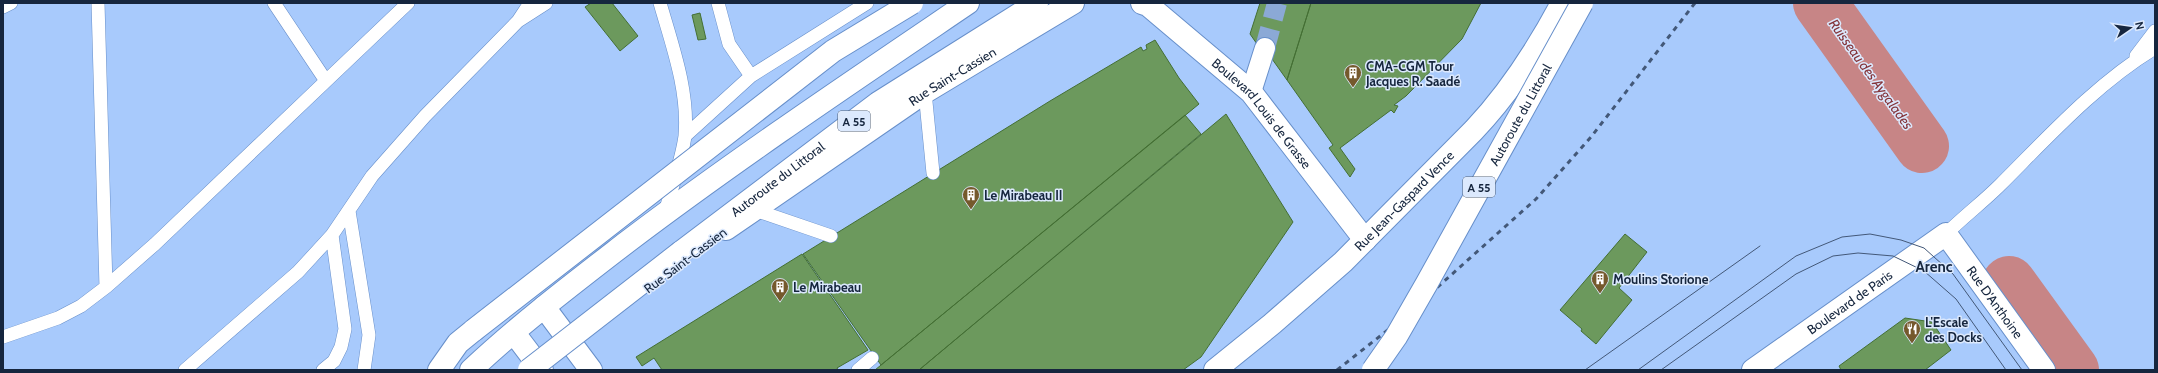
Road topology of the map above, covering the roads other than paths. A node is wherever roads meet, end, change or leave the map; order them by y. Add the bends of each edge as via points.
1 (11, 3) edge
2 (98, 3) edge
3 (274, 3) edge
4 (408, 3) edge
5 (530, 3) edge
6 (546, 3) edge
7 (660, 3) edge
8 (718, 3) edge
9 (867, 3) edge
10 (912, 3) edge
11 (968, 3) edge
12 (1037, 3) edge
13 (1073, 3) edge
14 (1142, 3) edge
15 (1562, 3) edge
16 (1582, 3) edge
17 (3, 6) edge
18 (518, 21) junction
19 (2155, 31) edge
20 (1265, 48) tunnel mouth
21 (2155, 48) edge
22 (2130, 63) junction
23 (751, 76) junction
24 (326, 81) junction
25 (925, 92) junction
26 (1251, 92) junction
27 (685, 136) junction
28 (933, 173) dead end
29 (755, 210) junction
30 (349, 211) junction
31 (665, 214) junction
32 (1946, 234) junction
33 (332, 235) junction
34 (831, 236) dead end
35 (1365, 240) junction
36 (106, 287) junction
37 (544, 307) junction
38 (514, 333) junction
39 (3, 337) edge
40 (575, 347) junction
41 (872, 358) dead end
42 (185, 370) edge
43 (323, 370) edge
44 (364, 370) edge
45 (439, 370) edge
46 (471, 370) edge
47 (528, 370) edge
48 (542, 370) edge
49 (545, 370) edge
50 (591, 370) edge
51 (858, 370) edge
52 (1215, 370) edge
53 (1373, 370) edge
54 (1753, 370) edge
55 (2044, 370) edge

1 - 17 lane
2 - 36 lane
3 - 24 lane
4 - 24 lane
5 - 18 lane
6 - 18 lane
7 - 27 lane via 681,79
8 - 23 lane via 728,44
9 - 23 lane
10 - 45 main road, bridge via 833,51 737,125 458,343
11 - 31 main road via 757,146
12 - 47 main road, Autoroute du Littoral / A 55, bridge via 878,103
13 - 25 main road, Rue Saint-Cassien
14 - 26 main road, Boulevard Louis de Grasse via 1148,5
15 - 35 main road, Rue Jean-Gaspard Vence via 1544,37 1491,111
16 - 53 main road, Autoroute du Littoral / A 55, bridge via 1427,283 1396,337
18 - 30 lane via 425,116 372,176
19 - 22 lane
20 - 26 street
21 - 22 lane
22 - 32 lane via 2076,108 1998,187
23 - 27 lane
24 - 36 lane via 155,244
25 - 28 lane
25 - 29 main road, Rue Saint-Cassien
26 - 35 main road, Boulevard Louis de Grasse
27 - 31 lane
29 - 34 lane
29 - 40 main road, Rue Saint-Cassien via 700,247
30 - 33 lane
30 - 44 lane via 369,335
31 - 37 main road
32 - 54 main road, Boulevard de Paris
32 - 55 main road, Rue D'Anthoine
33 - 42 lane via 298,272
33 - 43 lane via 345,329 341,347 334,361
35 - 52 main road, Rue Jean-Gaspard Vence via 1272,324
36 - 39 lane via 81,306 58,318
37 - 38 main road
37 - 40 main road
38 - 46 main road
38 - 48 main road
40 - 49 main road, Rue Saint-Cassien
40 - 50 main road
41 - 51 lane

